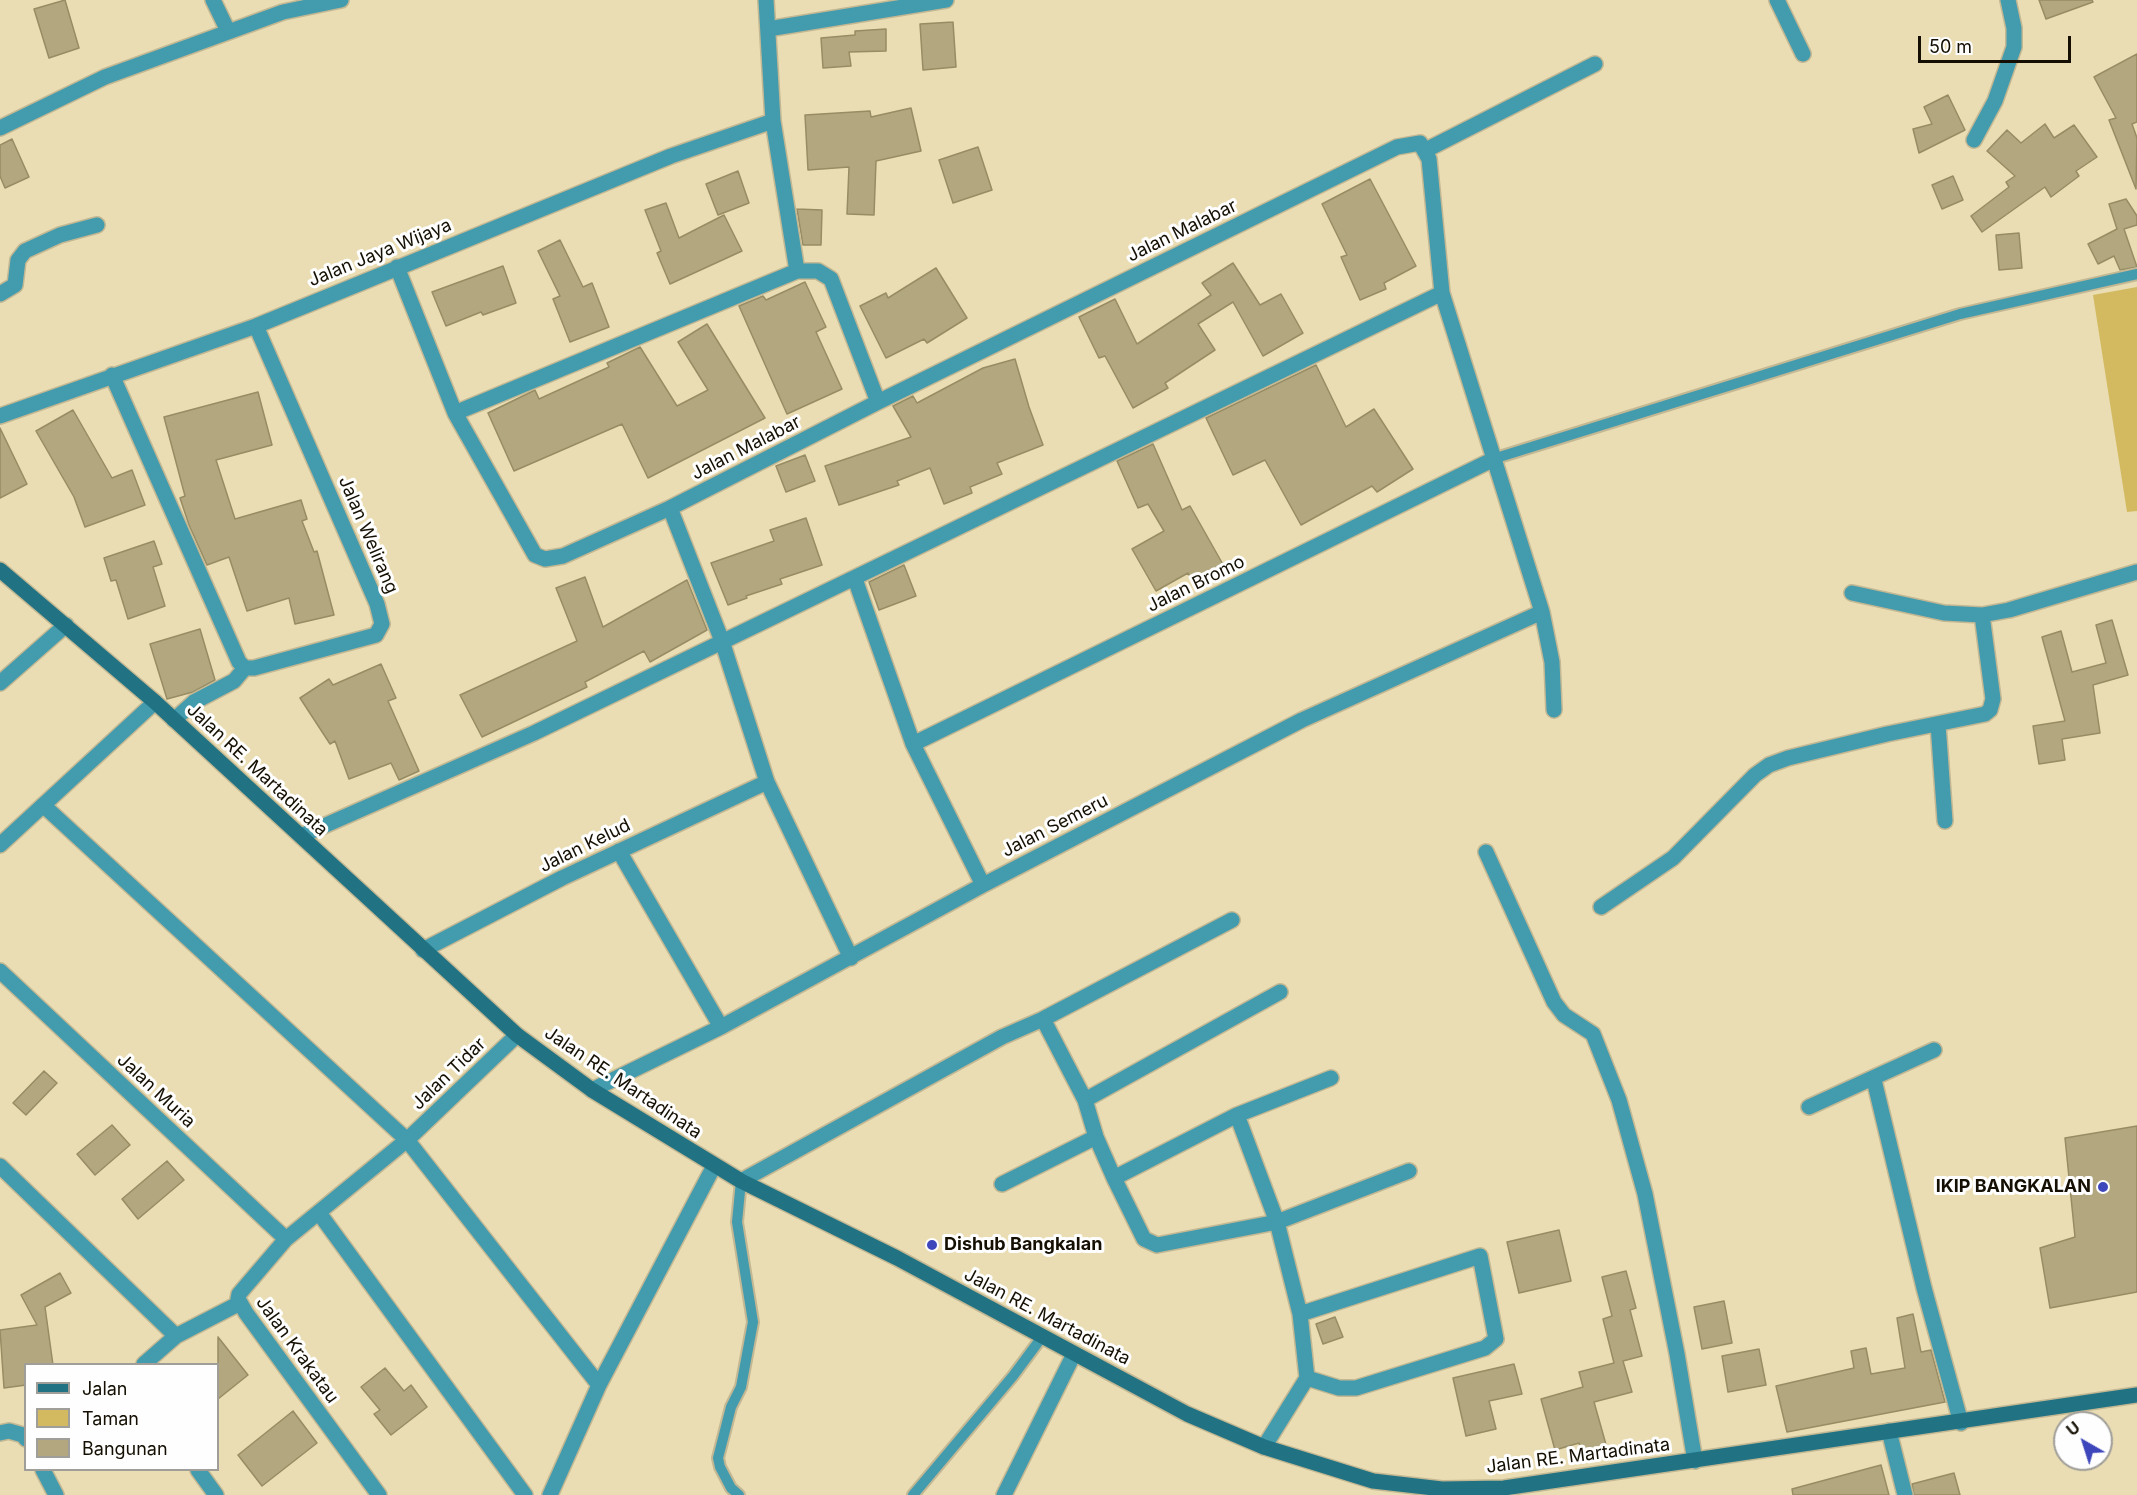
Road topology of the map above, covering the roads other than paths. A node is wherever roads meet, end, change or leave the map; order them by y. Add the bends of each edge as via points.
1 (213, 0) edge
2 (341, 0) edge
3 (766, 0) edge
4 (946, 0) edge
5 (1777, 0) edge
6 (2008, 0) edge
7 (768, 29) junction
8 (228, 31) junction
9 (1803, 54) dead end
10 (1595, 64) dead end
11 (773, 121) junction
12 (0, 128) edge
13 (1974, 140) dead end
14 (1426, 150) junction
15 (97, 225) dead end
16 (397, 267) junction
17 (797, 271) junction
18 (2137, 274) edge
19 (1442, 293) junction
20 (0, 294) edge
21 (256, 326) junction
22 (112, 375) junction
23 (878, 402) junction
24 (455, 412) junction
25 (0, 416) edge
26 (1496, 458) junction
27 (670, 508) junction
28 (0, 570) edge
29 (2137, 572) edge
30 (855, 579) junction
31 (1852, 592) dead end
32 (1542, 612) junction
33 (1982, 615) junction
34 (66, 625) junction
35 (722, 641) junction
36 (245, 668) junction
37 (0, 683) edge
38 (155, 702) junction
39 (1554, 710) dead end
40 (174, 720) junction
41 (1938, 724) junction
42 (913, 744) junction
43 (767, 782) junction
44 (43, 805) junction
45 (1945, 821) dead end
46 (301, 836) junction
47 (0, 845) edge
48 (619, 851) junction
49 (1486, 852) dead end
50 (983, 885) junction
51 (1601, 907) dead end
52 (1232, 920) dead end
53 (423, 950) junction
54 (852, 958) junction
55 (0, 971) edge
56 (1280, 992) dead end
57 (1043, 1019) junction
58 (721, 1027) junction
59 (517, 1035) junction
60 (1934, 1050) dead end
61 (1331, 1078) dead end
62 (1874, 1080) junction
63 (592, 1090) junction
64 (1085, 1100) junction
65 (1809, 1107) dead end
66 (1236, 1116) junction
67 (1096, 1137) junction
68 (407, 1140) junction
69 (0, 1166) edge
70 (714, 1166) junction
71 (1409, 1171) dead end
72 (1113, 1178) junction
73 (741, 1181) junction
74 (1002, 1184) dead end
75 (319, 1214) junction
76 (1277, 1221) junction
77 (286, 1239) junction
78 (240, 1303) junction
79 (1300, 1314) junction
80 (176, 1336) junction
81 (1042, 1337) junction
82 (1074, 1354) junction
83 (146, 1363) edge
84 (1307, 1378) junction
85 (599, 1385) junction
86 (2137, 1395) edge
87 (1961, 1422) junction
88 (1889, 1431) junction
89 (0, 1433) edge
90 (24, 1436) edge
91 (1264, 1447) junction
92 (1695, 1461) junction
93 (44, 1471) edge
94 (199, 1471) edge
95 (56, 1495) edge
96 (216, 1495) edge
97 (379, 1495) edge
98 (525, 1495) edge
99 (550, 1495) edge
100 (739, 1495) edge
101 (914, 1495) edge
102 (1004, 1495) edge
103 (1905, 1495) edge

1 - 8 street
2 - 8 street via 283,12
3 - 7 street
4 - 7 street
5 - 9 street
6 - 13 street via 2014,28 2010,64
7 - 11 street
8 - 12 street via 105,77
10 - 14 street
11 - 16 street, Jalan Jaya Wijaya via 671,156
11 - 17 street
14 - 19 street
14 - 23 street, Jalan Malabar via 1419,143 1397,147
15 - 20 street via 60,234 25,251 18,260 15,285
16 - 21 street, Jalan Jaya Wijaya
16 - 24 street
17 - 23 street via 818,271 831,279
17 - 24 street
18 - 26 lane via 1960,314
19 - 26 street
19 - 30 street
21 - 22 street, Jalan Jaya Wijaya
21 - 36 street, Jalan Welirang via 377,604 382,624 376,635
22 - 25 street, Jalan Jaya Wijaya
22 - 36 street
23 - 27 street, Jalan Malabar
24 - 27 street, Jalan Malabar via 526,543 539,557 563,556
26 - 32 street
26 - 42 street, Jalan Bromo
27 - 35 street
28 - 34 main road, Jalan RE. Martadinata
29 - 33 street
30 - 35 street
30 - 42 street
31 - 33 street via 1944,613
32 - 39 street via 1552,662
32 - 50 street, Jalan Semeru via 1302,720
33 - 41 street via 1992,705 1985,714
34 - 37 street
34 - 38 main road, Jalan RE. Martadinata
35 - 43 street
35 - 46 street via 534,733
36 - 40 street via 234,681 194,702
38 - 40 main road, Jalan RE. Martadinata
38 - 44 street
40 - 46 main road, Jalan RE. Martadinata
41 - 45 street
41 - 51 street via 1769,765 1673,858
42 - 50 street
43 - 48 street, Jalan Kelud
43 - 54 street
44 - 47 street
44 - 68 street
46 - 53 main road, Jalan RE. Martadinata
48 - 53 street, Jalan Kelud
48 - 58 street
49 - 92 street via 1554,1002 1564,1015 1593,1035 1619,1100 1644,1194
50 - 54 street, Jalan Semeru
52 - 57 street
53 - 59 main road, Jalan RE. Martadinata
54 - 58 street, Jalan Semeru
55 - 77 street, Jalan Muria
56 - 64 street
57 - 64 street
57 - 73 street via 1002,1037
58 - 63 street, Jalan Semeru
59 - 63 main road, Jalan RE. Martadinata
59 - 68 street, Jalan Tidar
60 - 62 street
61 - 66 street
62 - 65 street
62 - 87 street
63 - 70 main road, Jalan RE. Martadinata
64 - 67 street
66 - 72 street
66 - 76 street
67 - 72 street
67 - 74 street
68 - 75 street, Jalan Krakatau
68 - 85 street
69 - 80 street
70 - 73 main road, Jalan RE. Martadinata
70 - 85 street
71 - 76 street
72 - 76 street via 1144,1239 1152,1245
73 - 81 main road, Jalan RE. Martadinata via 897,1258
73 - 100 lane via 737,1222 753,1322 741,1388 718,1458 730,1488
75 - 77 street, Jalan Krakatau
75 - 98 street
76 - 79 street
77 - 78 street, Jalan Krakatau via 245,1284 239,1294
78 - 80 street
78 - 97 street, Jalan Krakatau
79 - 84 street
79 - 84 street via 1480,1256 1496,1339 1485,1348 1356,1388 1339,1388
80 - 83 street
81 - 82 main road, Jalan RE. Martadinata
81 - 101 lane
82 - 91 main road, Jalan RE. Martadinata via 1186,1414
82 - 102 street
84 - 91 street
85 - 99 street
86 - 87 main road, Jalan RE. Martadinata
87 - 88 main road, Jalan RE. Martadinata
88 - 92 main road, Jalan RE. Martadinata
88 - 103 street
89 - 90 street via 9,1431
91 - 92 main road, Jalan RE. Martadinata via 1373,1481 1442,1489 1504,1488
93 - 95 street
94 - 96 street

